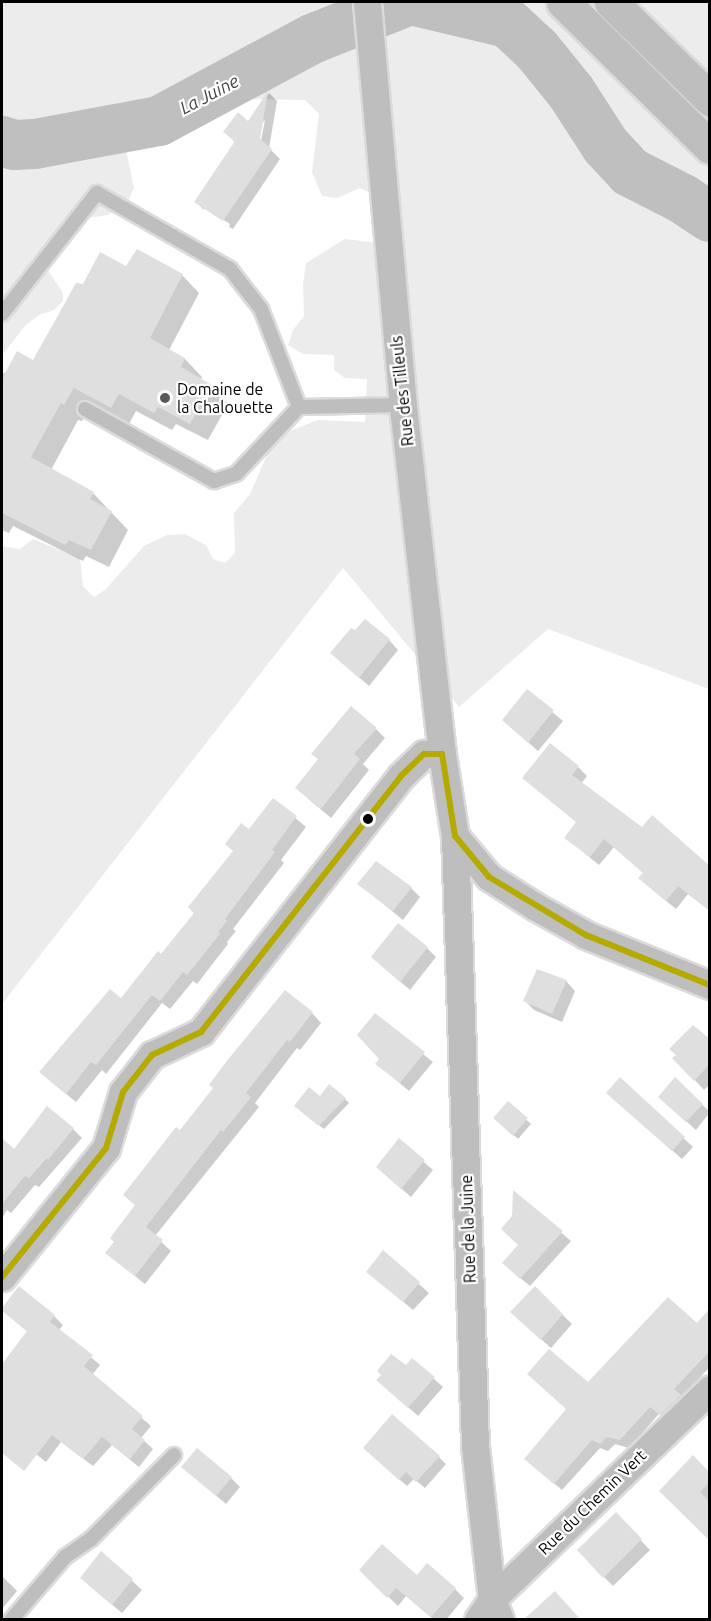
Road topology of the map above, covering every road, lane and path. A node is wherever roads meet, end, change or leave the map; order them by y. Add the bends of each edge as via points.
1 (563, 2) edge
2 (611, 2) edge
3 (368, 15) edge
4 (710, 99) edge
5 (710, 147) edge
6 (2, 314) edge
7 (403, 405) junction
8 (299, 407) junction
9 (85, 409) dead end
10 (442, 754) junction
11 (454, 836) junction
12 (710, 985) edge
13 (2, 1276) edge
14 (710, 1389) edge
15 (174, 1455) dead end
16 (490, 1613) edge
17 (11, 1620) edge

1 - 5 main road
2 - 4 main road
3 - 7 street, Rue des Tilleuls
6 - 8 lane via 98,193 230,269 261,309
7 - 8 lane
7 - 10 street, Rue des Tilleuls
8 - 9 lane via 236,474 214,481
10 - 11 street, Rue des Tilleuls
10 - 13 street via 424,754 401,776 201,1032 152,1054 123,1092 106,1148
11 - 12 street via 489,877 536,907 585,935
11 - 16 street, Rue de la Juine via 475,1446
14 - 16 street, Rue du Chemin Vert
15 - 17 lane via 91,1539 65,1557

